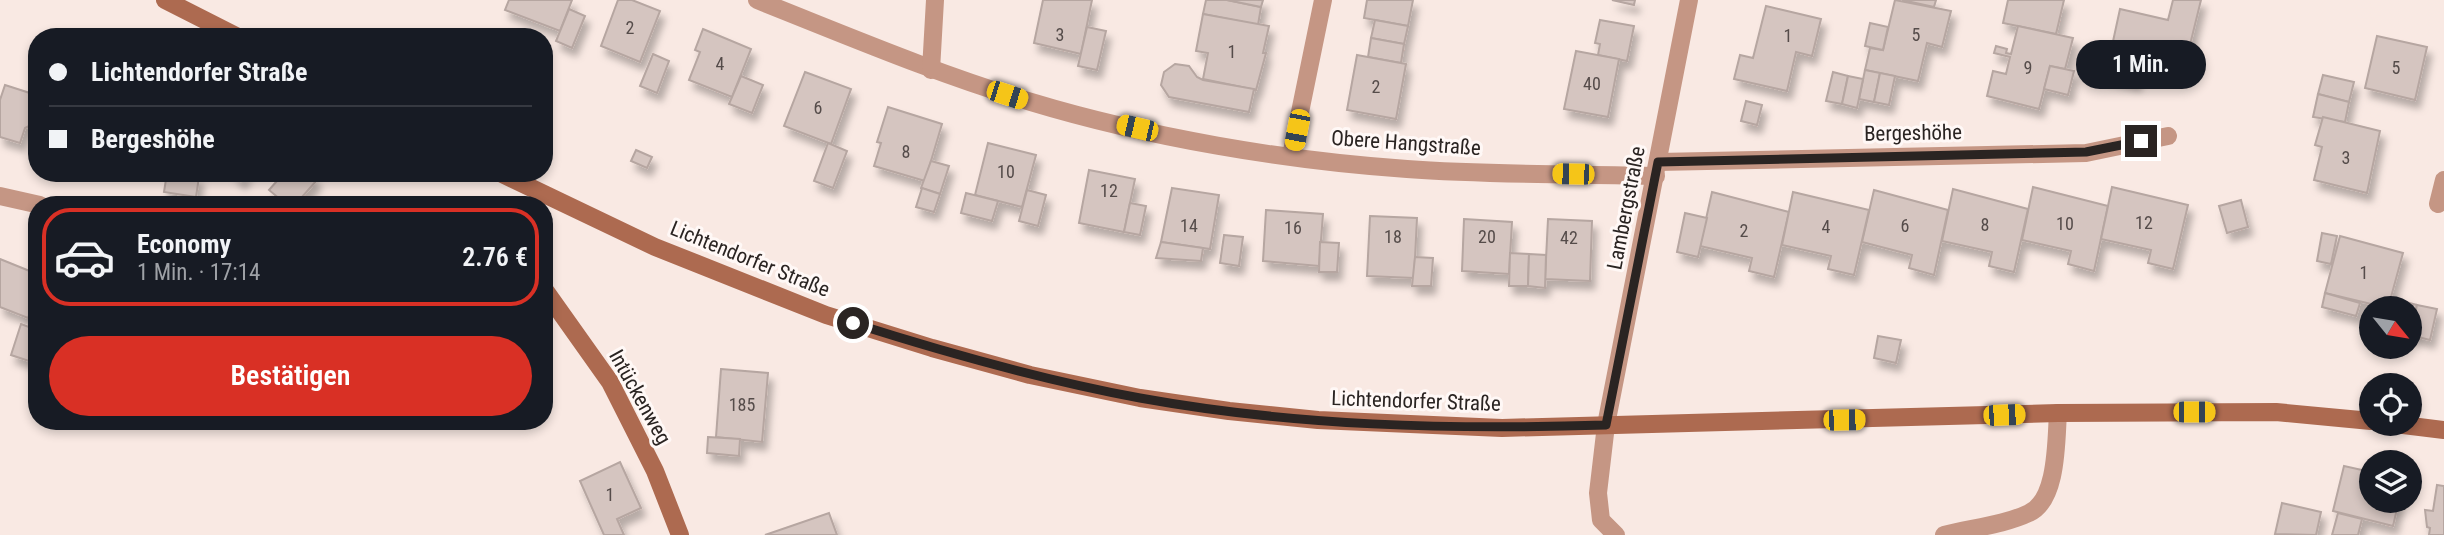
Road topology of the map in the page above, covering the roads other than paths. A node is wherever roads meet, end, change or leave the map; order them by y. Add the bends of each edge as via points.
1 (165, 0) edge
2 (757, 0) edge
3 (935, 0) edge
4 (1322, 0) edge
5 (1689, 0) edge
6 (220, 28) edge
7 (931, 70) junction
8 (2168, 136) dead end
9 (1292, 156) junction
10 (1657, 169) junction
11 (2444, 180) edge
12 (513, 182) edge
13 (0, 196) edge
14 (533, 196) edge
15 (28, 202) edge
16 (2438, 204) dead end
17 (553, 206) edge
18 (553, 302) edge
19 (2058, 413) junction
20 (2359, 420) edge
21 (1606, 425) junction
22 (2422, 427) edge
23 (2444, 430) edge
24 (680, 535) edge
25 (1616, 535) edge
26 (1944, 535) edge

1 - 6 main road
2 - 7 street, Obere Hangstraße
3 - 7 street
4 - 9 street
5 - 10 street, Lambergstraße
7 - 9 street, Obere Hangstraße via 1033,103 1163,134
8 - 10 street, Bergeshöhe via 2086,152
9 - 10 street, Obere Hangstraße via 1407,169
10 - 21 street, Lambergstraße
11 - 16 street
12 - 14 main road, Lichtendorfer Straße
13 - 15 street
17 - 21 main road, Lichtendorfer Straße via 814,310 932,348 1153,400 1318,420 1502,428
18 - 24 main road, Intückenweg via 610,382 655,471
19 - 20 main road, Lichtendorfer Straße via 2276,412
19 - 21 main road, Lichtendorfer Straße
19 - 26 street via 2055,465 2047,492 2031,513
21 - 25 street, Lambergstraße via 1598,494 1601,520
22 - 23 main road

